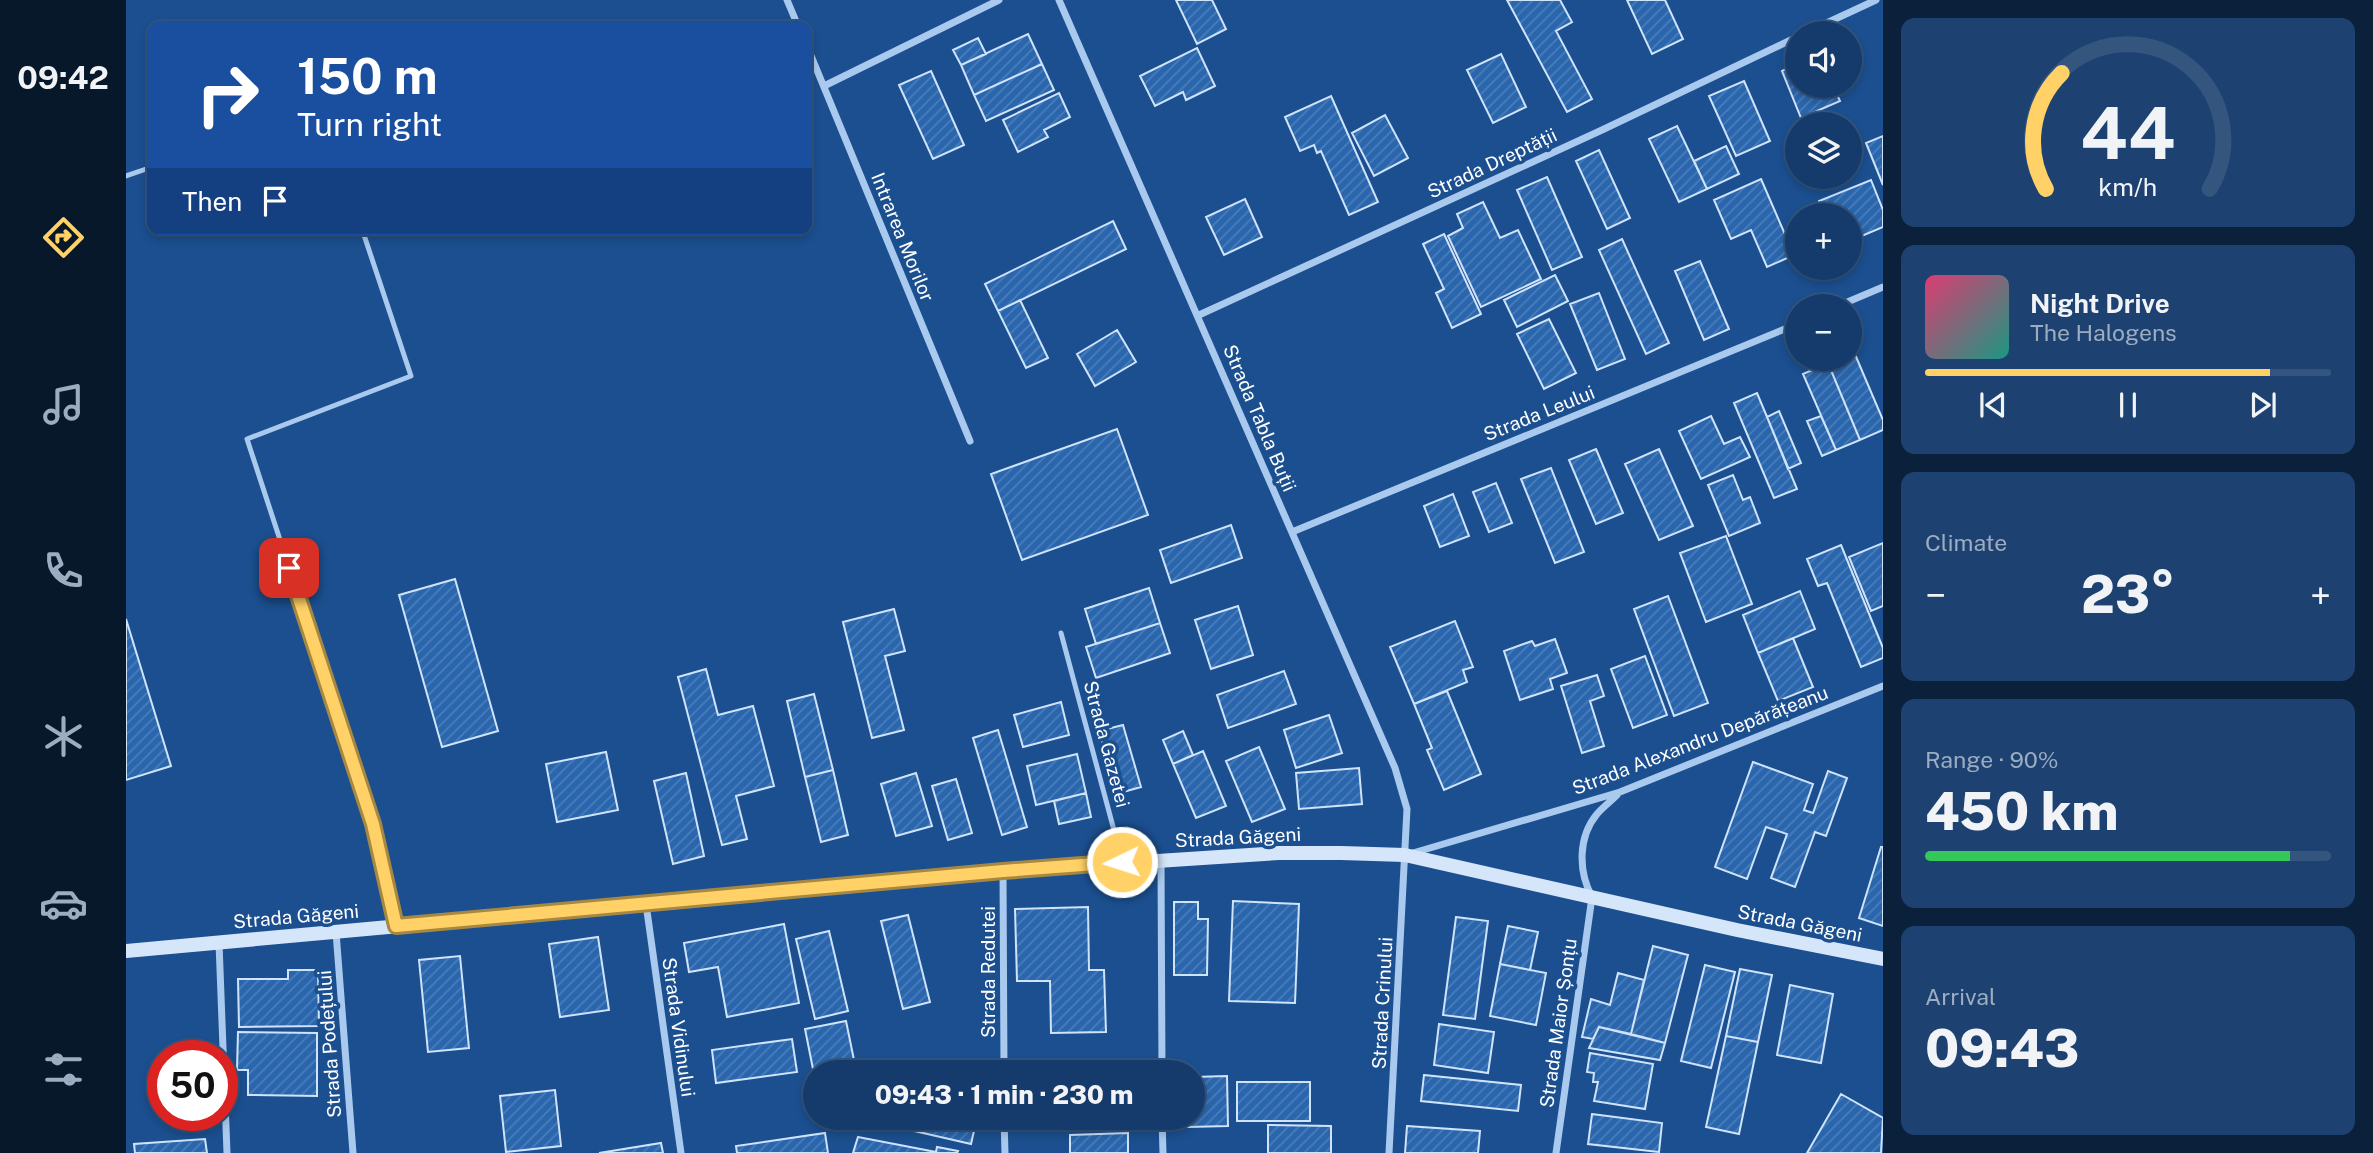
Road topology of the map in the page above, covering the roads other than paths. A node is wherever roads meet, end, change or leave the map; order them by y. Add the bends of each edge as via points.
1 (787, 0) edge
2 (999, 0) edge
3 (1059, 0) edge
4 (1875, 0) edge
5 (796, 21) edge
6 (1830, 21) edge
7 (1785, 43) edge
8 (812, 58) edge
9 (824, 86) junction
10 (147, 169) edge
11 (126, 176) edge
12 (364, 235) edge
13 (1883, 287) edge
14 (1862, 296) edge
15 (1199, 315) junction
16 (1785, 329) edge
17 (970, 441) dead end
18 (1292, 532) junction
19 (1061, 633) dead end
20 (1883, 686) edge
21 (1620, 792) junction
22 (1405, 855) junction
23 (1161, 860) junction
24 (1122, 862) junction
25 (1003, 871) junction
26 (1592, 897) junction
27 (646, 904) junction
28 (396, 926) junction
29 (336, 932) junction
30 (219, 943) junction
31 (126, 951) edge
32 (1883, 959) edge
33 (1004, 1060) edge
34 (1162, 1060) edge
35 (1004, 1130) edge
36 (1163, 1130) edge
37 (227, 1153) edge
38 (353, 1153) edge
39 (681, 1153) edge
40 (1004, 1153) edge
41 (1163, 1153) edge
42 (1389, 1153) edge
43 (1556, 1153) edge

1 - 5 street
2 - 9 street
3 - 15 street, Strada Tabla Buții
4 - 6 street
7 - 15 street, Strada Dreptății
8 - 9 street, Intrarea Morilor
9 - 17 street, Intrarea Morilor
10 - 11 lane
12 - 28 lane via 411,376 247,439 373,824
13 - 14 street
15 - 18 street, Strada Tabla Buții
16 - 18 street, Strada Leului
18 - 22 street, Strada Tabla Buții via 1395,768 1407,808
19 - 24 lane, Strada Gazetei
20 - 21 street, Strada Alexandru Depărățeanu
21 - 22 street, Strada Alexandru Depărățeanu
21 - 26 street via 1596,815 1582,851 1582,868
22 - 23 main road, Strada Găgeni via 1279,853
22 - 26 main road, Strada Găgeni
22 - 42 street, Strada Crinului
23 - 24 main road, Strada Găgeni
23 - 34 street
24 - 25 main road, Strada Găgeni
25 - 27 main road, Strada Găgeni
25 - 33 street, Strada Redutei
26 - 32 main road, Strada Găgeni
26 - 43 street, Strada Maior Șonțu
27 - 28 main road, Strada Găgeni
27 - 39 street, Strada Vidinului
28 - 29 main road, Strada Găgeni
29 - 30 main road, Strada Găgeni
29 - 38 street, Strada Podețului
30 - 31 main road, Strada Găgeni
30 - 37 street
35 - 40 street
36 - 41 street

